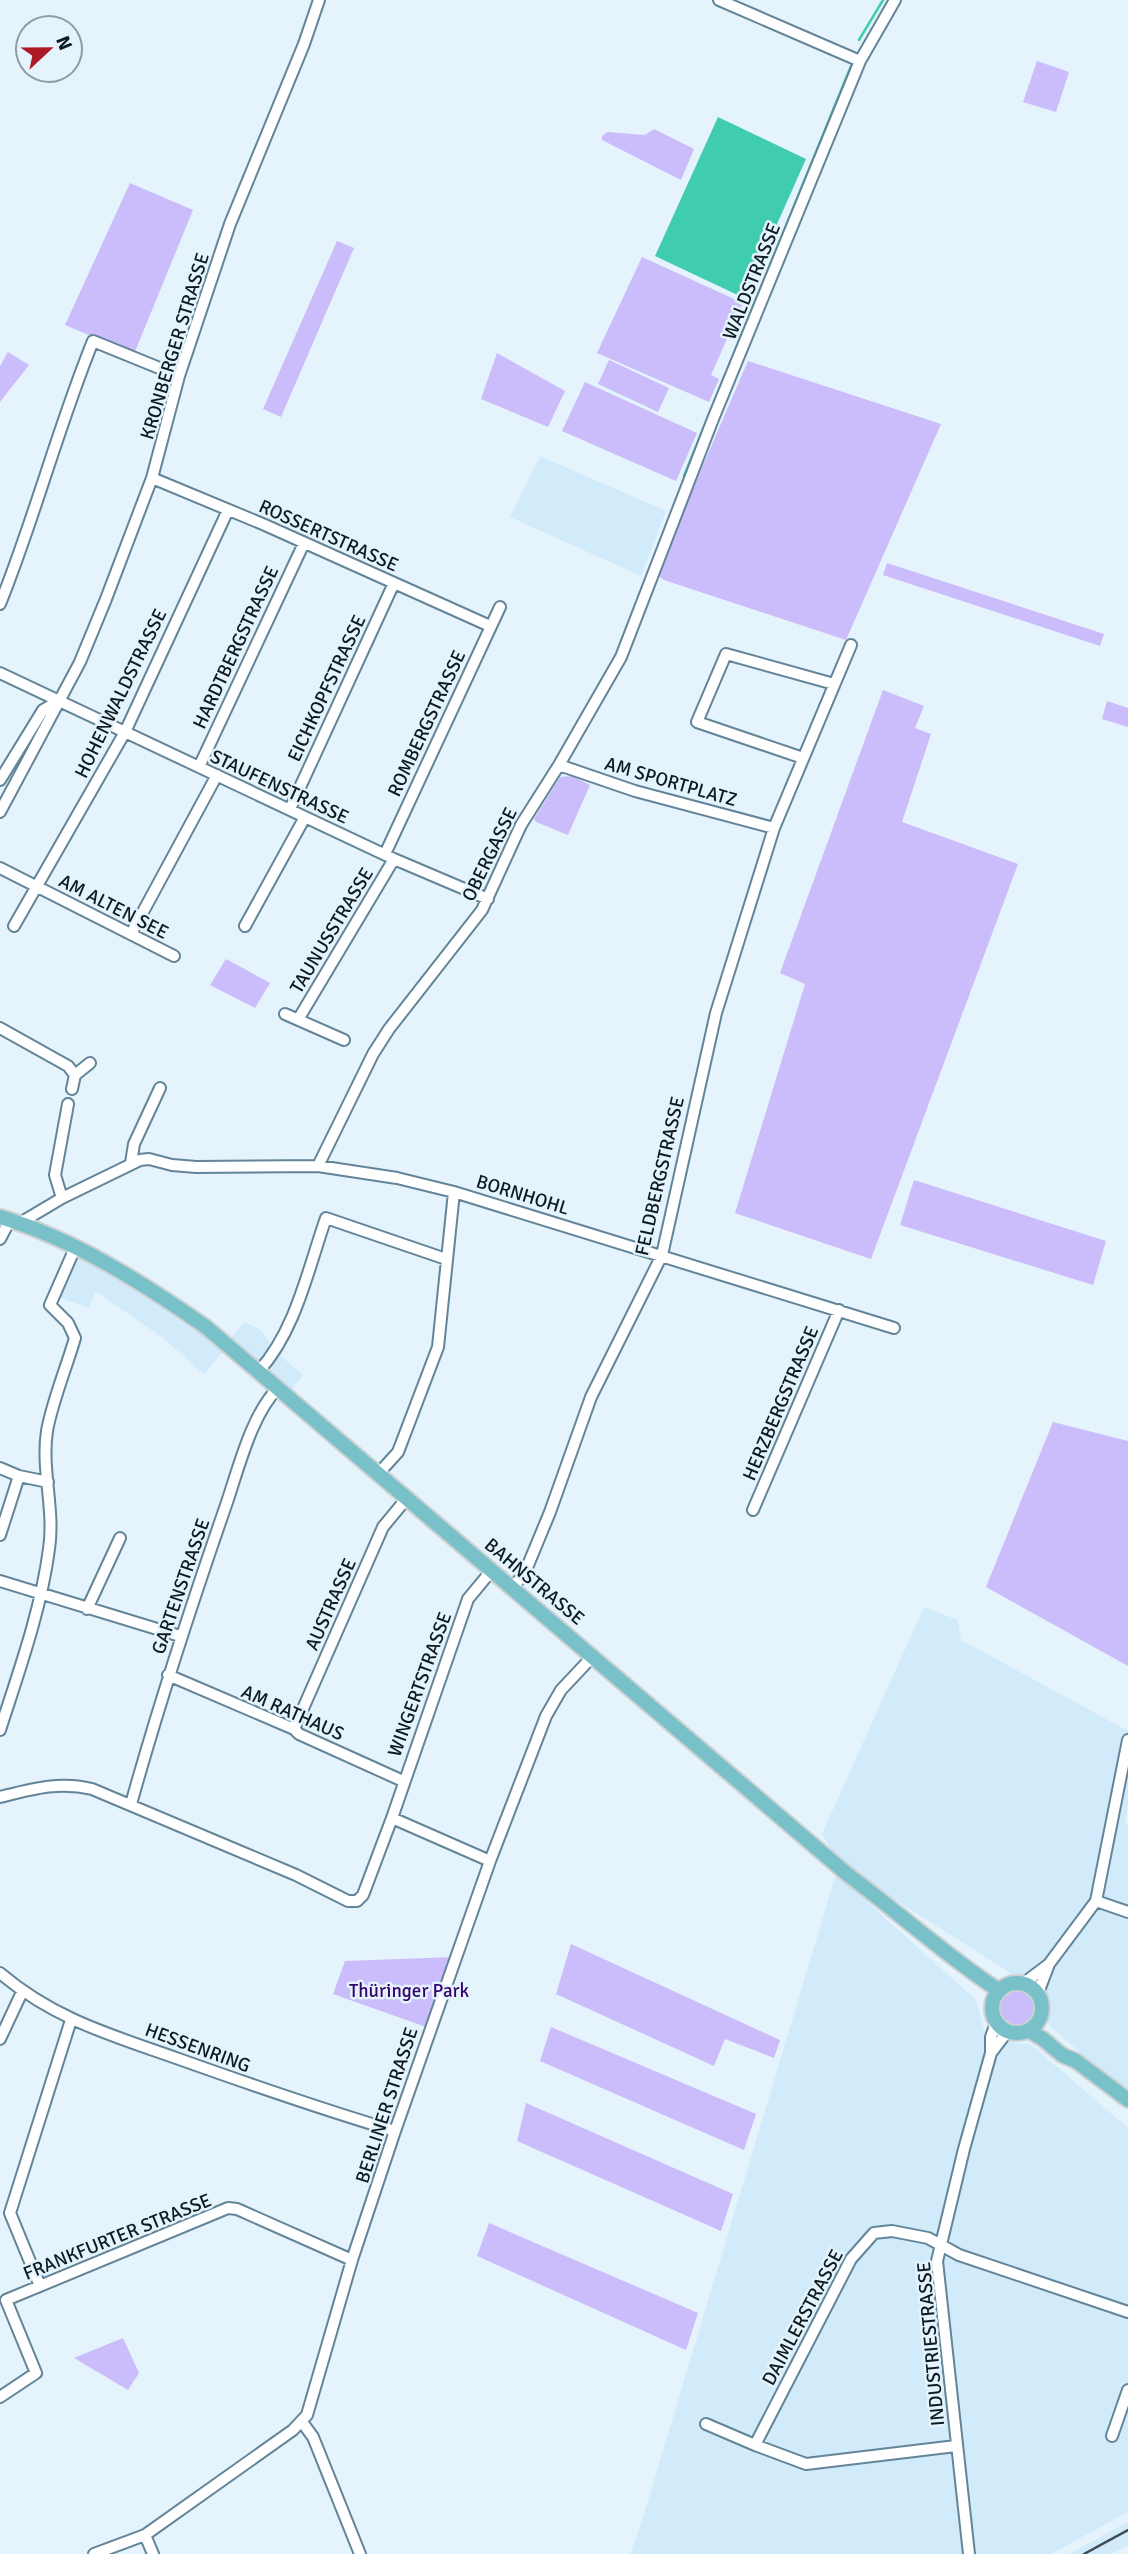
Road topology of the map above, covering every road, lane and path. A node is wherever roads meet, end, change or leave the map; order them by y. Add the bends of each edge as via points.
1 (319, 0) edge
2 (719, 0) edge
3 (895, 0) edge
4 (860, 61) junction
5 (178, 376) junction
6 (152, 478) junction
7 (228, 510) junction
8 (304, 543) junction
9 (649, 581) joint
10 (394, 583) junction
11 (0, 604) edge
12 (499, 607) dead end
13 (490, 626) junction
14 (851, 645) dead end
15 (0, 673) edge
16 (834, 684) junction
17 (60, 701) junction
18 (125, 732) junction
19 (803, 758) junction
20 (559, 765) junction
21 (199, 767) junction
22 (216, 775) junction
23 (0, 780) edge
24 (290, 809) junction
25 (0, 812) edge
26 (305, 817) junction
27 (774, 828) junction
28 (390, 857) junction
29 (0, 868) edge
30 (38, 887) junction
31 (488, 899) junction
32 (14, 926) dead end
33 (245, 926) dead end
34 (131, 934) junction
35 (174, 956) dead end
36 (285, 1014) dead end
37 (299, 1018) junction
38 (0, 1028) edge
39 (344, 1040) dead end
40 (90, 1063) dead end
41 (75, 1075) junction
42 (160, 1088) dead end
43 (72, 1089) dead end
44 (68, 1104) dead end
45 (131, 1163) junction
46 (318, 1166) junction
47 (454, 1192) junction
48 (62, 1198) junction
49 (10, 1220) edge
50 (0, 1239) edge
51 (75, 1248) junction
52 (662, 1255) junction
53 (446, 1259) junction
54 (839, 1310) junction
55 (894, 1328) dead end
56 (259, 1371) junction
57 (279, 1387) junction
58 (0, 1468) edge
59 (379, 1473) junction
60 (19, 1476) junction
61 (48, 1482) junction
62 (407, 1499) junction
63 (753, 1510) dead end
64 (0, 1535) edge
65 (120, 1538) dead end
66 (492, 1570) junction
67 (0, 1581) edge
68 (513, 1588) junction
69 (40, 1595) junction
70 (88, 1609) junction
71 (180, 1636) junction
72 (593, 1657) junction
73 (168, 1675) junction
74 (294, 1729) junction
75 (0, 1730) edge
76 (1128, 1740) edge
77 (403, 1781) junction
78 (0, 1797) edge
79 (131, 1804) junction
80 (392, 1818) junction
81 (490, 1861) junction
82 (1096, 1901) junction
83 (1128, 1912) edge
84 (1049, 1964) junction
85 (0, 1973) edge
86 (1024, 1983) junction
87 (22, 1992) junction
88 (1038, 1993) junction
89 (995, 1996) junction
90 (1040, 2017) junction
91 (71, 2020) junction
92 (1002, 2027) junction
93 (1028, 2030) junction
94 (0, 2039) edge
95 (1076, 2061) junction
96 (1128, 2100) edge
97 (395, 2131) junction
98 (940, 2244) junction
99 (352, 2260) junction
100 (40, 2286) junction
101 (1128, 2312) edge
102 (1128, 2390) edge
103 (0, 2396) edge
104 (302, 2423) junction
105 (706, 2424) dead end
106 (1112, 2436) dead end
107 (755, 2445) junction
108 (956, 2446) junction
109 (145, 2535) junction
110 (94, 2554) edge
111 (153, 2554) edge
112 (360, 2554) edge
113 (969, 2554) edge

1 - 5 street, KRONBERGER STRASSE via 230,224
2 - 4 street
3 - 4 street, WALDSTRASSE
4 - 9 street, WALDSTRASSE
5 - 6 street, KRONBERGER STRASSE
5 - 11 street via 93,341
6 - 7 street, ROSSERTSTRASSE
6 - 17 street, KRONBERGER STRASSE via 80,662
7 - 8 street, ROSSERTSTRASSE
7 - 18 street, HOHENWALDSTRASSE
8 - 10 street, ROSSERTSTRASSE
8 - 21 street, HARDTBERGSTRASSE
9 - 20 street, OBERGASSE via 621,657
10 - 13 street, ROSSERTSTRASSE
10 - 24 street, EICHKOPFSTRASSE
12 - 13 street, ROMBERGSTRASSE
13 - 28 street, ROMBERGSTRASSE
14 - 16 street, FELDBERGSTRASSE
15 - 17 street
16 - 19 street, FELDBERGSTRASSE
16 - 19 street via 726,654 697,722
17 - 18 street, STAUFENSTRASSE
17 - 23 street, KRONBERGER STRASSE via 43,710
17 - 25 street, KRONBERGER STRASSE
18 - 21 street, STAUFENSTRASSE
18 - 30 street, HOHENWALDSTRASSE
19 - 27 street, FELDBERGSTRASSE
20 - 27 street, AM SPORTPLATZ via 635,791
20 - 31 street, OBERGASSE via 521,825
21 - 22 street, STAUFENSTRASSE
22 - 24 street, STAUFENSTRASSE
22 - 34 street
24 - 26 street, STAUFENSTRASSE
26 - 28 street, STAUFENSTRASSE
26 - 33 street
27 - 52 street, FELDBERGSTRASSE via 716,1013
28 - 31 street, STAUFENSTRASSE
28 - 37 street, TAUNUSSTRASSE
29 - 30 street, AM ALTEN SEE
30 - 32 street, AM ALTEN SEE
30 - 34 street, AM ALTEN SEE
31 - 46 street, OBERGASSE via 373,1054
34 - 35 street, AM ALTEN SEE
36 - 37 street, TAUNUSSTRASSE
37 - 39 street, TAUNUSSTRASSE
38 - 41 street via 68,1066
40 - 41 street
41 - 43 street
42 - 45 street via 134,1143
44 - 48 street via 55,1175
45 - 46 street, BORNHOHL via 149,1159 197,1167
45 - 48 street, BORNHOHL
46 - 47 street, BORNHOHL
47 - 52 street, BORNHOHL
47 - 53 street
48 - 49 street, BORNHOHL
49 - 50 street
49 - 51 main road, BAHNSTRASSE
51 - 56 main road, BAHNSTRASSE via 184,1311
51 - 61 street via 50,1305 75,1338 47,1430
52 - 54 street, BORNHOHL
52 - 68 street, FELDBERGSTRASSE via 591,1397 550,1512 526,1570
53 - 56 street via 326,1218 287,1331
53 - 59 street via 435,1358 398,1452
54 - 55 street, BORNHOHL
54 - 63 street, HERZBERGSTRASSE
56 - 57 main road, BAHNSTRASSE
57 - 59 main road, BAHNSTRASSE
57 - 71 street, GARTENSTRASSE via 261,1409
58 - 60 street
59 - 62 main road, BAHNSTRASSE
60 - 61 street
60 - 64 street
61 - 69 street via 50,1548
62 - 66 main road, BAHNSTRASSE
62 - 74 street, AUSTRASSE via 383,1527
65 - 70 street
66 - 68 main road, BAHNSTRASSE
66 - 77 street, WINGERTSTRASSE via 468,1599
67 - 69 street
68 - 72 main road, BAHNSTRASSE
69 - 70 street
69 - 75 street
70 - 71 street
71 - 73 street, GARTENSTRASSE
72 - 81 street, BERLINER STRASSE via 561,1690 546,1716
72 - 89 main road, BAHNSTRASSE via 847,1874 926,1934 957,1962 965,1976
73 - 74 street, AM RATHAUS
73 - 79 street, GARTENSTRASSE
74 - 77 street, AM RATHAUS
76 - 82 street
77 - 80 street, WINGERTSTRASSE
78 - 79 street via 63,1784
79 - 80 street, WINGERTSTRASSE via 348,1901 363,1895
80 - 81 street
81 - 97 street, BERLINER STRASSE
82 - 83 street
82 - 84 street
84 - 86 street
84 - 88 street
85 - 87 street, HESSENRING
86 - 88 main road
86 - 89 main road via 1006,1984
87 - 91 street, HESSENRING
87 - 94 street
88 - 90 main road
89 - 92 main road via 991,2009
90 - 93 main road
90 - 95 main road
91 - 97 street, HESSENRING
91 - 100 street via 10,2213
92 - 93 main road via 1014,2033
92 - 98 street, INDUSTRIESTRASSE via 991,2037 991,2053
93 - 95 main road
95 - 96 main road
97 - 99 street, BERLINER STRASSE
98 - 101 street, DAIMLERSTRASSE via 959,2255
98 - 107 street, DAIMLERSTRASSE via 892,2231 874,2233 859,2247
98 - 108 street, INDUSTRIESTRASSE via 938,2271
99 - 100 street, FRANKFURTER STRASSE via 228,2208
99 - 104 street, BERLINER STRASSE
100 - 103 street, FRANKFURTER STRASSE via 6,2300 36,2373
102 - 106 street
104 - 109 street
104 - 112 street via 313,2437
105 - 107 street
107 - 108 street via 806,2463
108 - 113 street, INDUSTRIESTRASSE
109 - 110 street
109 - 111 street

